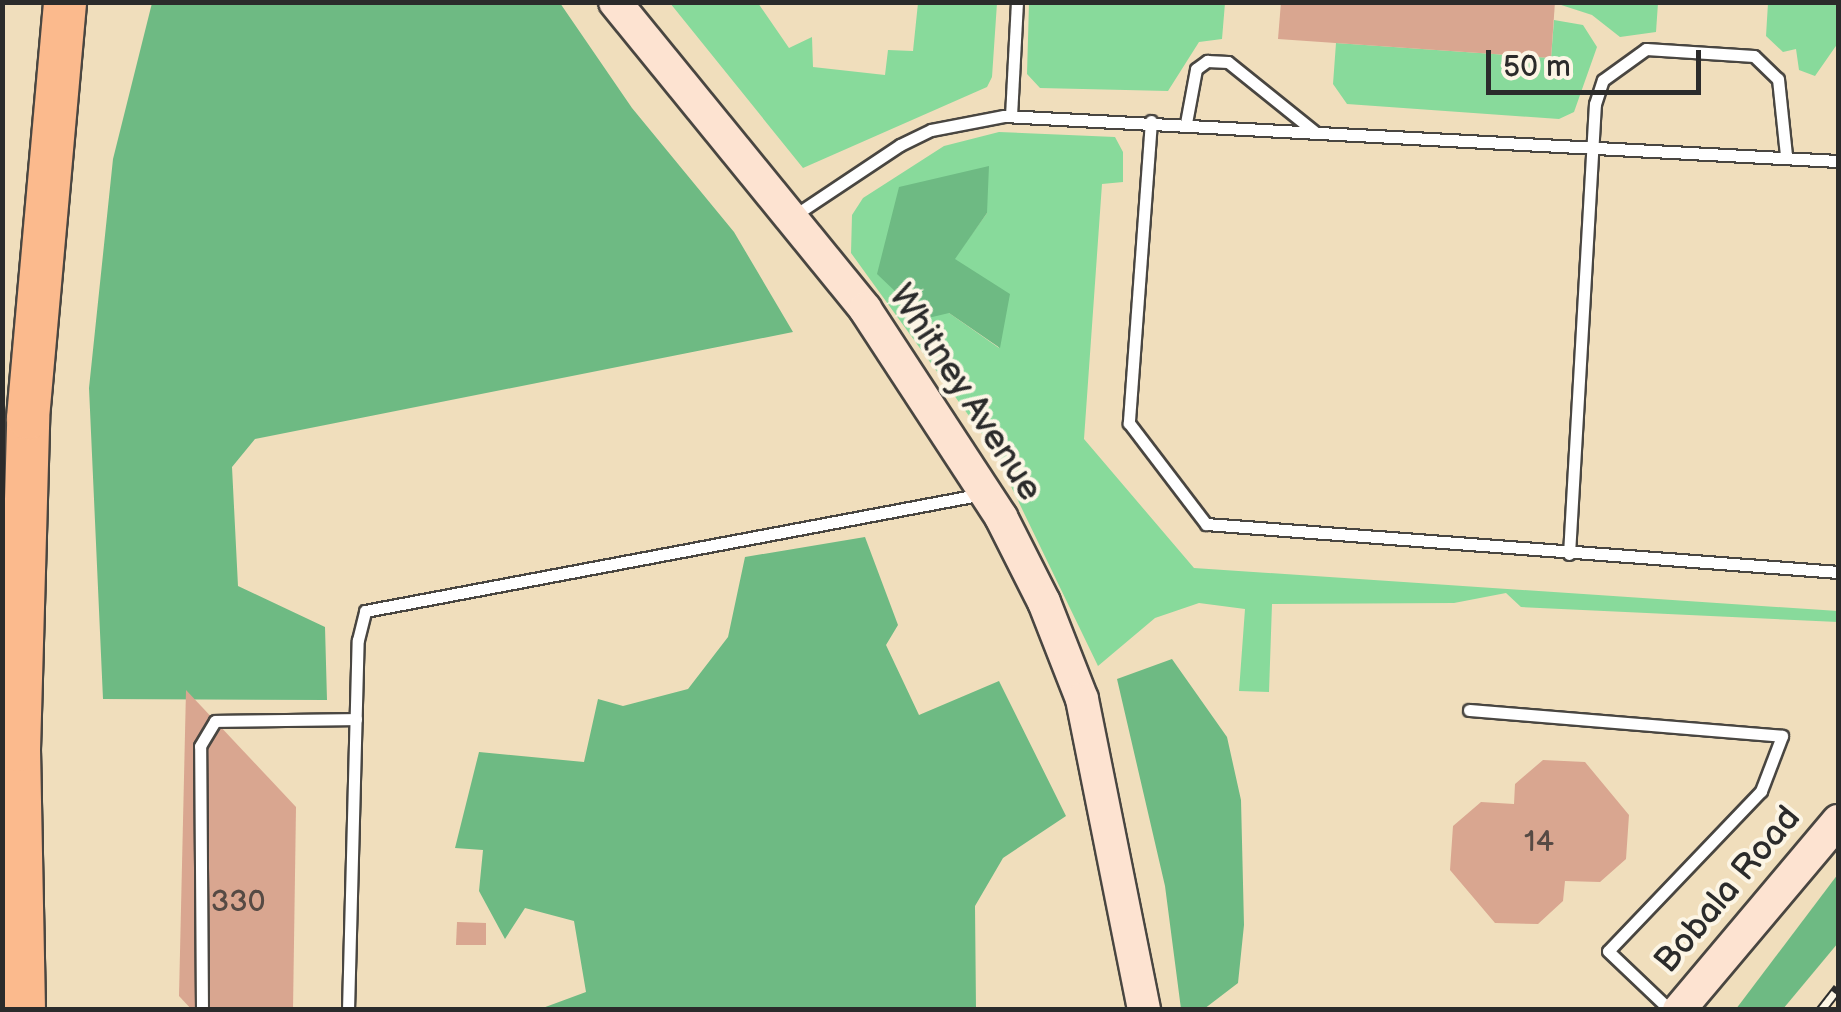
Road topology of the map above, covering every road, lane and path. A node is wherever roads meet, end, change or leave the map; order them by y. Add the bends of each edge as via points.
1 (65, 2) edge
2 (615, 2) edge
3 (1017, 2) edge
4 (1011, 116) junction
5 (1150, 121) junction
6 (1186, 124) junction
7 (1316, 132) junction
8 (1593, 148) junction
9 (1786, 156) junction
10 (1838, 161) edge
11 (791, 218) junction
12 (988, 494) junction
13 (1570, 554) junction
14 (1838, 572) edge
15 (1469, 710) dead end
16 (356, 719) junction
17 (1838, 821) edge
18 (24, 1010) edge
19 (202, 1010) edge
20 (348, 1010) edge
21 (1144, 1010) edge
22 (1670, 1010) edge
23 (1679, 1010) edge

1 - 18 highway via 38,253 22,547
2 - 11 main road, Whitney Avenue
3 - 4 lane
4 - 5 lane
4 - 11 lane via 931,130 900,144
5 - 6 lane
5 - 13 lane via 1129,422 1206,524
6 - 7 lane
6 - 7 lane via 1196,69 1207,60 1228,62
7 - 8 lane
8 - 9 lane
8 - 9 lane via 1603,80 1646,49 1680,48 1754,56 1778,79
8 - 13 lane
9 - 10 lane
11 - 12 main road, Whitney Avenue via 864,309
12 - 16 lane via 365,611
12 - 21 main road, Whitney Avenue via 1044,602 1082,698
13 - 14 lane
15 - 22 lane via 1782,736 1761,790 1608,950
16 - 19 lane via 215,721 200,746
16 - 20 lane
17 - 23 main road, Bobala Road

